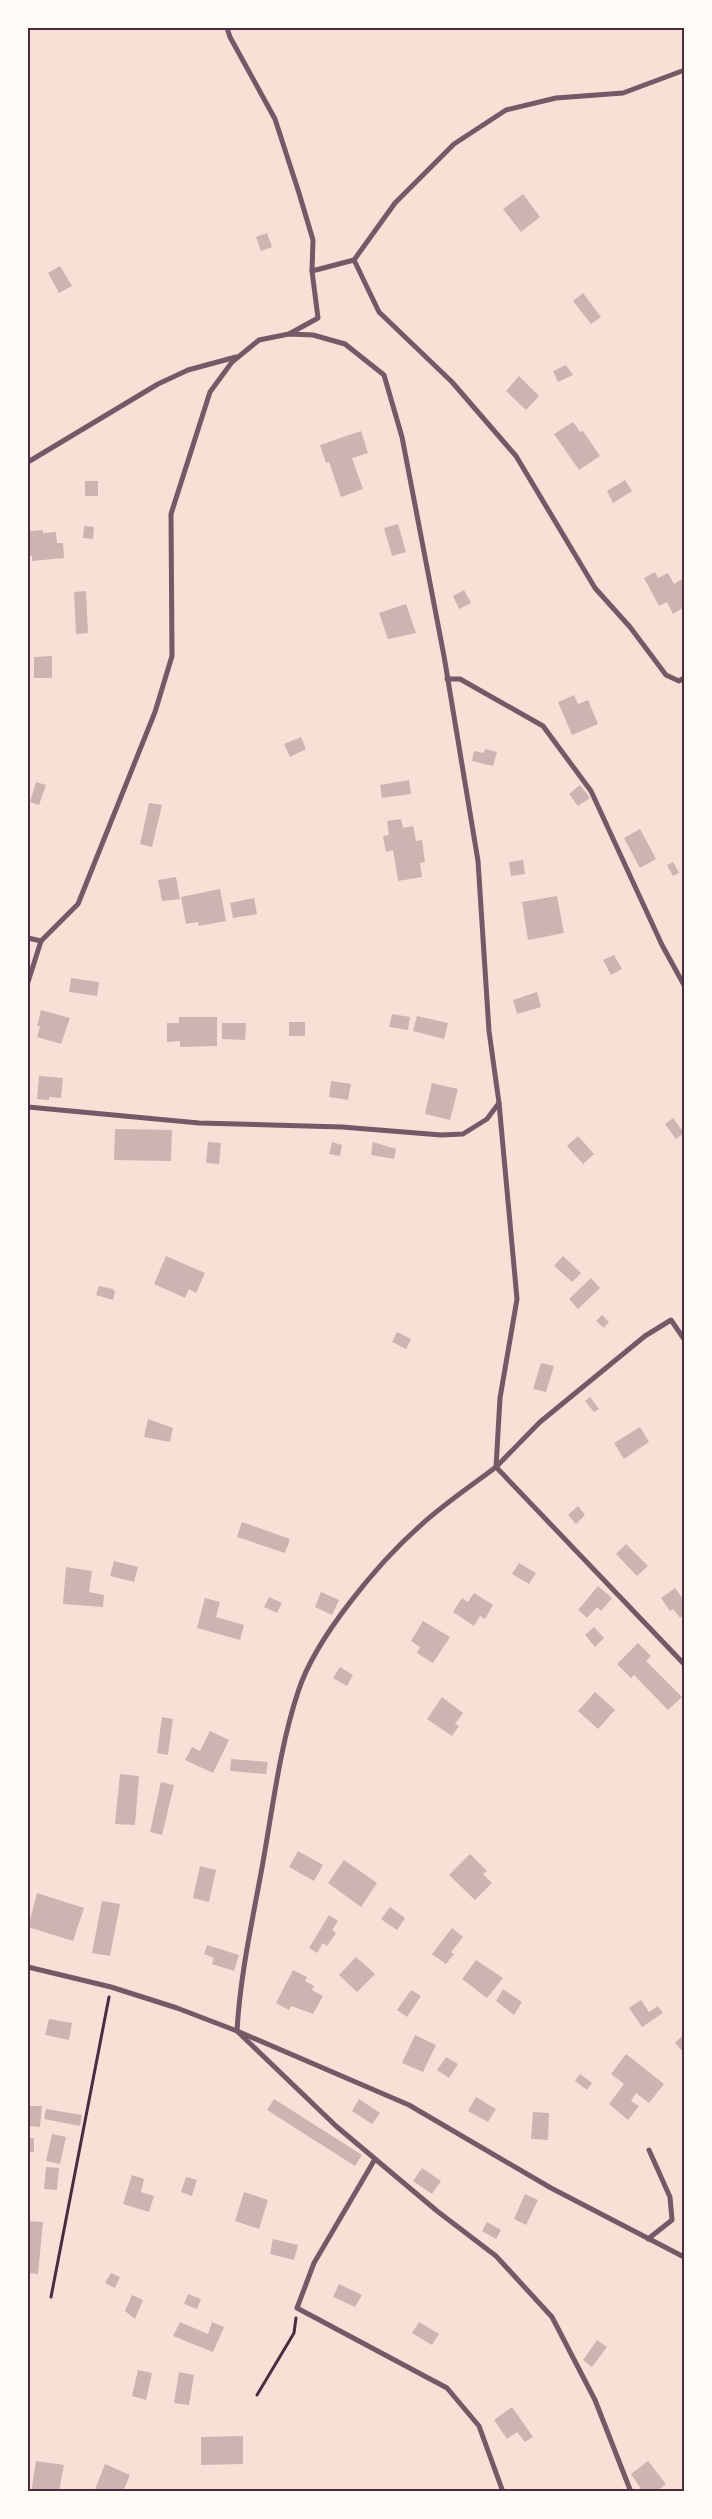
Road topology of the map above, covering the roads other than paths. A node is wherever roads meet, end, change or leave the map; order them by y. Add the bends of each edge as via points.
1 (227, 28) edge
2 (682, 71) dead end
3 (354, 260) junction
4 (312, 271) junction
5 (289, 334) junction
6 (240, 356) junction
7 (28, 462) edge
8 (684, 678) edge
9 (447, 679) junction
10 (28, 938) edge
11 (41, 941) junction
12 (28, 982) edge
13 (684, 985) edge
14 (499, 1103) junction
15 (28, 1107) edge
16 (684, 1339) edge
17 (496, 1467) junction
18 (684, 1664) edge
19 (28, 1967) edge
20 (237, 2031) junction
21 (649, 2150) dead end
22 (375, 2159) junction
23 (648, 2239) junction
24 (684, 2257) edge
25 (503, 2492) edge
26 (631, 2492) edge

1 - 4 street via 275,119 313,240
2 - 3 street via 623,93 556,98 506,110 454,144 395,203
3 - 4 street
3 - 8 street via 379,312 452,382 516,456 594,588 630,627 666,675 679,681
4 - 5 street via 318,318
5 - 6 street via 259,340
5 - 9 street via 313,335 345,344 384,375 402,437
6 - 7 street via 188,370 158,384
6 - 11 street via 210,392 171,514 172,656 155,712 78,904
9 - 13 street via 460,679 543,726 591,791 662,945
9 - 14 street via 478,861 489,1031
10 - 11 street
11 - 12 street
14 - 15 street via 487,1119 463,1134 441,1135 199,1123
14 - 17 street via 518,1299 500,1398
16 - 17 street via 671,1320 645,1336 540,1422
17 - 18 street
17 - 20 street via 421,1525 374,1573 334,1625 309,1666 298,1691 276,1789
19 - 20 street via 111,1986
20 - 22 street
20 - 23 street via 409,2105 550,2188
21 - 23 street via 670,2197 672,2220
22 - 25 street via 314,2263 297,2308 447,2388 479,2426
22 - 26 street via 496,2256 552,2317 594,2400
23 - 24 street

